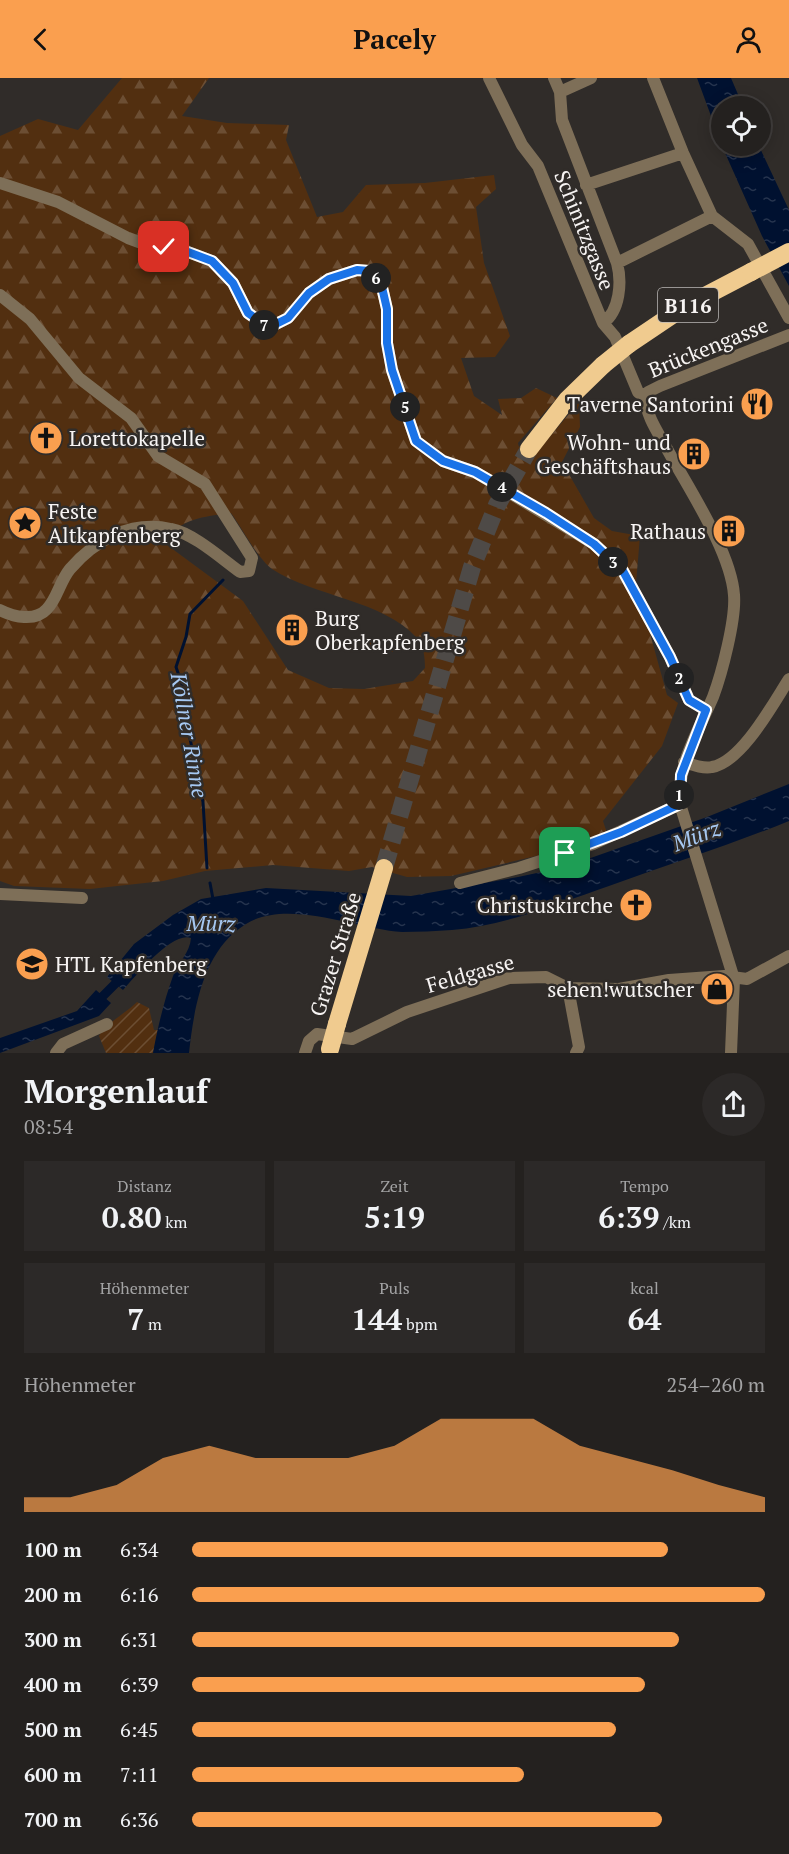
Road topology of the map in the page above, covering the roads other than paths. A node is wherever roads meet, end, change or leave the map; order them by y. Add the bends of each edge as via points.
1 (489, 78) edge
2 (554, 78) edge
3 (591, 78) edge
4 (653, 78) edge
5 (560, 92) junction
6 (683, 153) junction
7 (0, 183) edge
8 (586, 185) junction
9 (712, 216) junction
10 (789, 252) edge
11 (617, 263) junction
12 (0, 295) edge
13 (789, 318) edge
14 (603, 323) junction
15 (789, 335) edge
16 (645, 397) junction
17 (530, 449) tunnel mouth
18 (0, 610) edge
19 (789, 679) edge
20 (706, 710) junction
21 (684, 762) junction
22 (680, 804) junction
23 (384, 868) tunnel mouth
24 (460, 883) dead end
25 (0, 894) edge
26 (82, 898) dead end
27 (789, 956) edge
28 (734, 979) junction
29 (568, 987) junction
30 (107, 1024) dead end
31 (329, 1051) edge
32 (56, 1053) edge
33 (305, 1053) edge
34 (576, 1053) edge
35 (731, 1053) edge

1 - 14 street, Schinitzgasse via 522,145 538,166
2 - 5 street
3 - 5 street
4 - 6 street
5 - 8 street via 562,120
6 - 8 street
6 - 9 street
7 - 20 street via 58,202 138,242 212,261 233,283 248,313 265,325 288,318 309,293 329,279 357,270 369,271 381,283 392,370 416,441 443,461 475,472 594,544 623,571 689,700
8 - 11 street
9 - 11 street
9 - 13 street via 748,244
10 - 17 highway, B116, bridge via 684,307 629,344 567,400
11 - 14 street via 620,287 610,318
12 - 18 street via 30,318 79,378 130,418 158,456 205,484 252,558 249,571 240,572 171,529 135,528 104,537 69,570 47,610 31,618 10,616
14 - 16 street, Schinitzgasse via 615,337 638,392
15 - 16 street, Brückengasse via 660,386
16 - 20 street, Schinitzgasse via 652,423 714,536 732,580 733,616
19 - 21 street via 760,728 725,761 708,768
20 - 21 street, Schinitzgasse
21 - 22 street, Schinitzgasse
22 - 24 street via 593,844
22 - 28 street
23 - 31 highway, Grazer Straße, bridge
25 - 26 street
27 - 28 street, Feldgasse via 747,979
28 - 29 street, Feldgasse via 724,976 669,980 620,989
28 - 35 street
29 - 33 street, Feldgasse via 546,978 509,978 407,1012 352,1039 317,1034 309,1041
29 - 34 street via 579,1047
30 - 32 street via 63,1044

